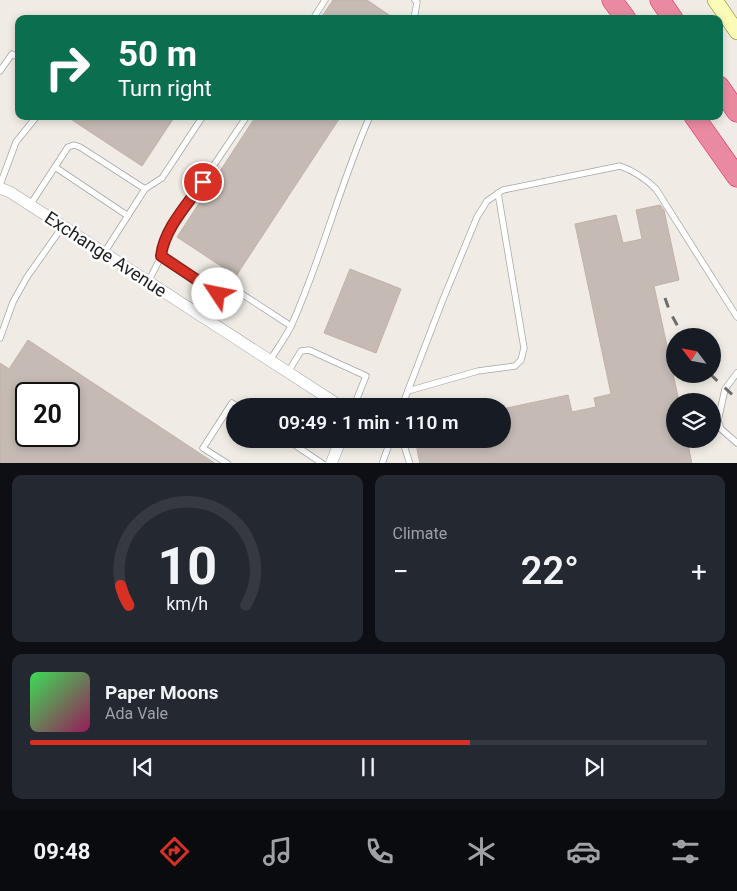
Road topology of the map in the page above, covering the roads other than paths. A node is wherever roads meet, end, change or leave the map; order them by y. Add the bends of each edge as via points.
1 (325, 0) edge
2 (415, 0) edge
3 (612, 0) edge
4 (660, 0) edge
5 (715, 0) edge
6 (316, 15) edge
7 (415, 15) edge
8 (623, 15) edge
9 (670, 15) edge
10 (737, 32) edge
11 (15, 56) edge
12 (1, 69) edge
13 (723, 92) edge
14 (737, 112) edge
15 (33, 120) edge
16 (200, 120) edge
17 (244, 120) edge
18 (368, 120) edge
19 (697, 120) edge
20 (55, 167) junction
21 (737, 177) edge
22 (0, 187) edge
23 (145, 189) junction
24 (498, 193) junction
25 (30, 205) junction
26 (128, 216) junction
27 (63, 226) junction
28 (104, 253) junction
29 (161, 256) junction
30 (148, 282) junction
31 (218, 294) junction
32 (203, 317) junction
33 (737, 317) edge
34 (292, 326) junction
35 (0, 338) edge
36 (270, 360) junction
37 (288, 372) junction
38 (737, 372) edge
39 (408, 391) junction
40 (328, 398) edge
41 (357, 398) edge
42 (405, 398) edge
43 (226, 412) edge
44 (737, 443) edge
45 (299, 448) edge
46 (337, 448) edge
47 (388, 448) edge
48 (405, 448) edge
49 (226, 463) edge
50 (322, 463) edge
51 (331, 463) edge
52 (382, 463) edge
53 (410, 463) edge

1 - 6 lane
2 - 7 lane
3 - 8 highway
4 - 9 highway
5 - 10 main road via 730,17
11 - 12 lane via 12,54
13 - 14 highway
15 - 22 lane via 16,142
16 - 23 lane via 162,178
17 - 29 lane via 168,233
18 - 34 lane
19 - 21 highway
20 - 23 lane via 68,147 74,145
20 - 25 lane
20 - 26 lane
22 - 25 street, Exchange Avenue
23 - 26 lane
24 - 33 lane via 620,166 629,169 656,189
24 - 39 lane via 487,201 477,217
24 - 39 lane via 524,348 520,360 515,366 478,372
25 - 27 street, Exchange Avenue
26 - 28 lane
27 - 28 street, Exchange Avenue
27 - 35 lane via 27,277 13,302
28 - 30 street, Exchange Avenue
29 - 30 lane
29 - 31 lane
30 - 32 street, Exchange Avenue
31 - 32 lane
31 - 34 lane via 225,283
32 - 36 street, Exchange Avenue
34 - 36 lane
36 - 37 street, Exchange Avenue
37 - 40 street, Exchange Avenue
37 - 41 lane via 301,351 309,350 366,376
38 - 44 lane via 725,389 718,421 721,429
39 - 42 lane
43 - 49 lane via 203,448
45 - 50 lane
46 - 51 street
47 - 52 lane
48 - 53 lane

